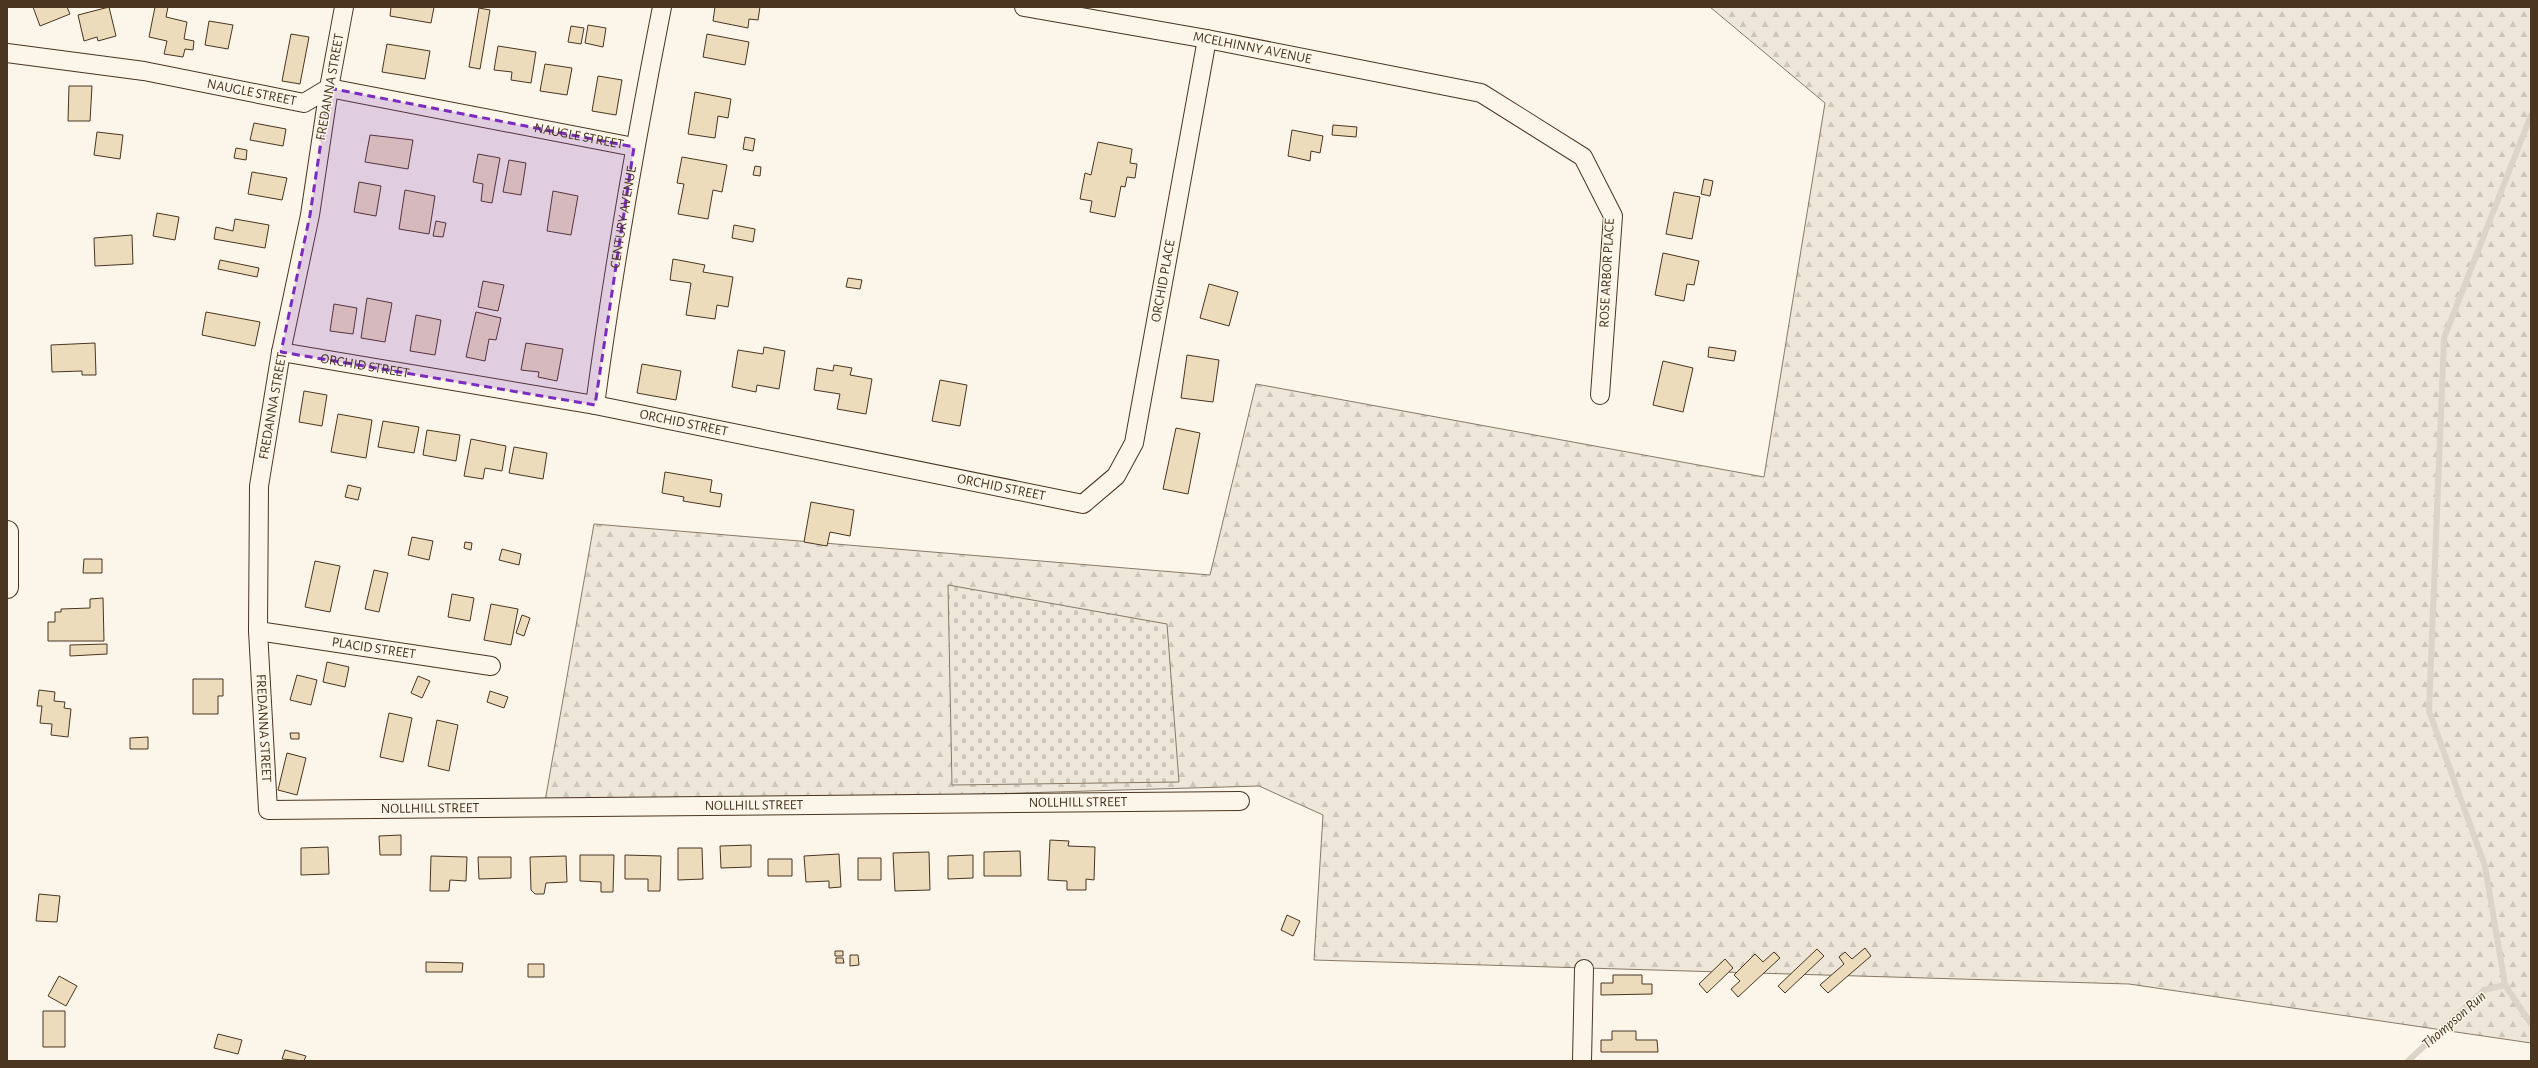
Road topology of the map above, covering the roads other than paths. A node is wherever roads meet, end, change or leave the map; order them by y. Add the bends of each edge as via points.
1 (344, 7) edge
2 (662, 7) edge
3 (1024, 7) edge
4 (1207, 39) junction
5 (7, 53) edge
6 (329, 88) junction
7 (1480, 93) joint
8 (634, 147) junction
9 (281, 352) junction
10 (1600, 395) dead end
11 (595, 404) junction
12 (1083, 504) joint
13 (7, 532) edge
14 (7, 588) edge
15 (258, 631) junction
16 (491, 666) dead end
17 (1240, 801) dead end
18 (268, 810) joint
19 (1584, 969) dead end
20 (1582, 1061) edge

1 - 6 street, FREDANNA STREET
2 - 8 street, CENTURY AVENUE
3 - 4 street, MCELHINNY AVENUE
4 - 7 street, MCELHINNY AVENUE
4 - 12 street, ORCHID PLACE via 1134,443 1116,476
5 - 6 street, NAUGLE STREET via 144,71 304,103
6 - 8 street, NAUGLE STREET
6 - 9 street, FREDANNA STREET via 310,215
7 - 10 street, ROSE ARBOR PLACE via 1583,157 1613,216
8 - 11 street, CENTURY AVENUE
9 - 11 street, ORCHID STREET
9 - 15 street, FREDANNA STREET via 259,486
11 - 12 street, ORCHID STREET
13 - 14 street
15 - 16 street, PLACID STREET
15 - 18 street, FREDANNA STREET
17 - 18 street, NOLLHILL STREET
19 - 20 street

